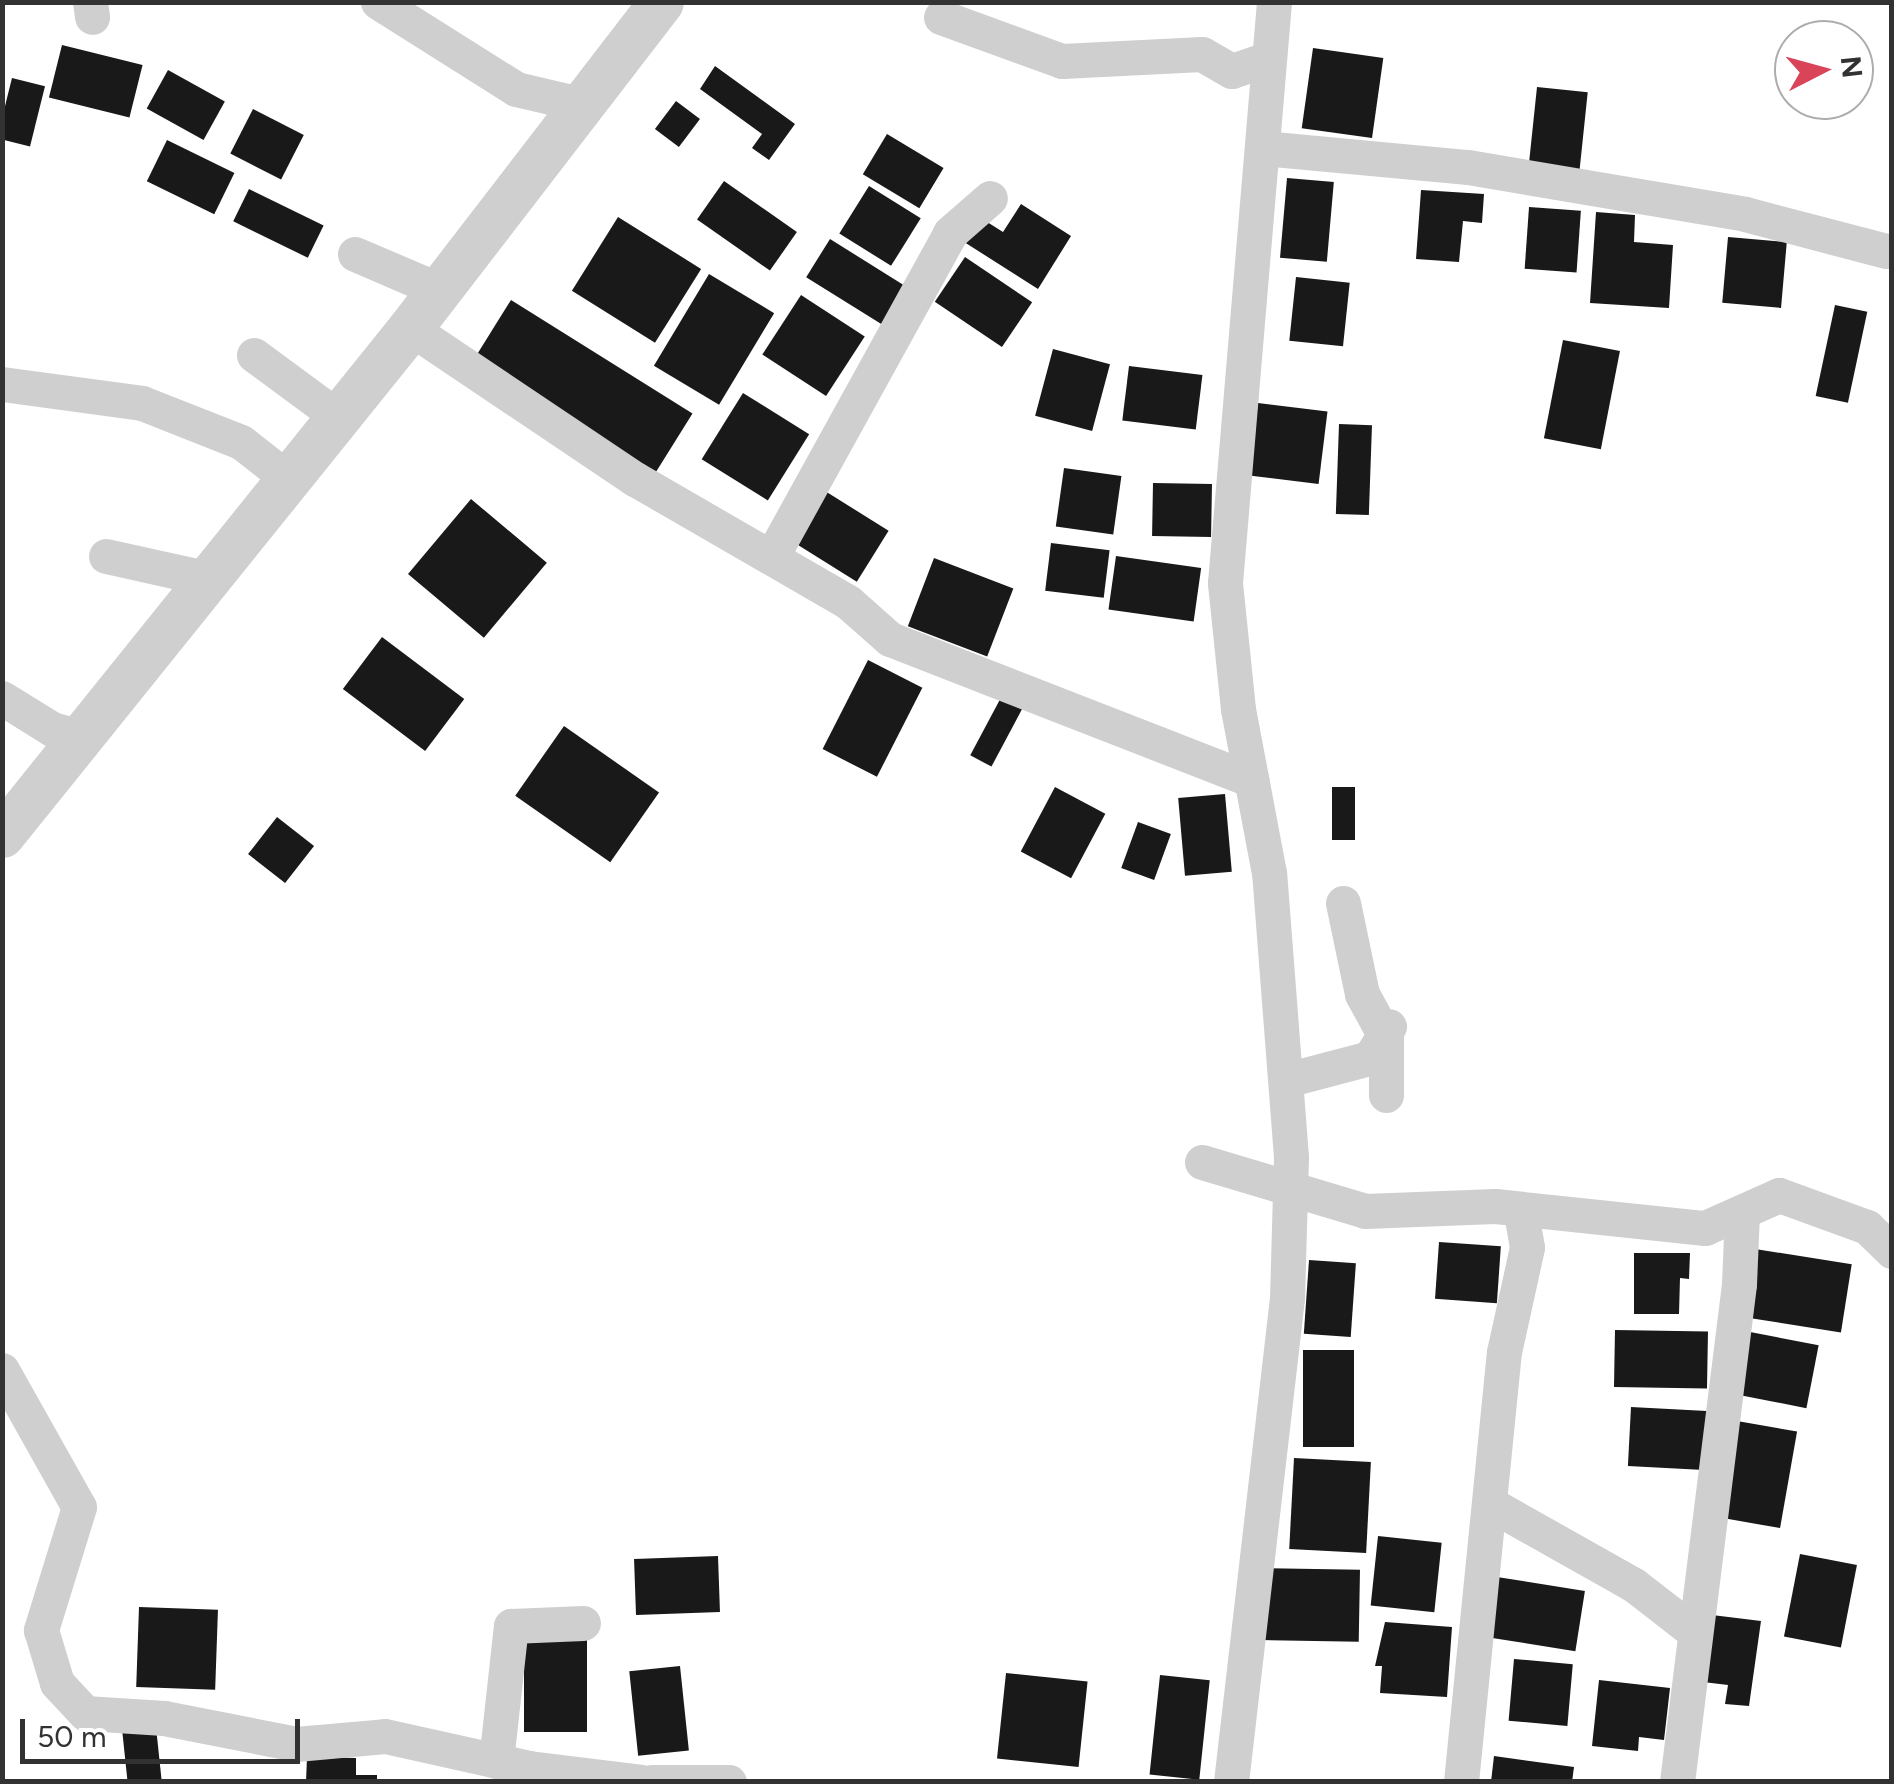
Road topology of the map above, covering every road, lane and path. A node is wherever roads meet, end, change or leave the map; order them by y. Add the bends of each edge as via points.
1 (378, 2) edge
2 (662, 2) edge
3 (1274, 2) edge
4 (941, 16) dead end
5 (1270, 58) junction
6 (584, 105) junction
7 (1262, 148) junction
8 (990, 198) dead end
9 (1886, 251) dead end
10 (355, 254) dead end
11 (439, 290) junction
12 (410, 328) junction
13 (254, 355) dead end
14 (2, 384) edge
15 (338, 417) junction
16 (287, 478) junction
17 (106, 556) dead end
18 (772, 556) junction
19 (205, 578) junction
20 (2, 698) edge
21 (77, 736) junction
22 (1252, 780) junction
23 (2, 835) edge
24 (1344, 903) dead end
25 (1390, 1024) junction
26 (1286, 1080) junction
27 (1386, 1095) dead end
28 (1202, 1162) dead end
29 (1290, 1184) junction
30 (1742, 1212) junction
31 (1521, 1213) junction
32 (1892, 1251) edge
33 (2, 1370) edge
34 (1492, 1505) junction
35 (583, 1624) dead end
36 (1691, 1628) junction
37 (496, 1761) junction
38 (576, 1778) edge
39 (641, 1782) edge
40 (652, 1782) edge
41 (729, 1782) edge
42 (1230, 1782) edge
43 (1460, 1782) edge
44 (1677, 1782) edge

1 - 6 street via 516,89
2 - 6 street
3 - 5 street
4 - 5 street via 1062,61 1202,54 1232,71
5 - 7 street
6 - 11 street
7 - 9 street via 1468,167 1745,214
7 - 22 street via 1225,583
8 - 18 street via 950,232
10 - 11 street
11 - 12 street
12 - 15 street
12 - 18 street via 635,479
13 - 15 street
14 - 16 street via 142,403 227,435
15 - 16 street
16 - 19 street
17 - 19 street
18 - 22 street via 848,602 890,638
19 - 21 street
20 - 21 street via 52,729
21 - 23 street
22 - 26 street via 1270,874
24 - 25 street via 1362,994
25 - 26 street via 1370,1058
25 - 27 street
26 - 29 street
28 - 29 street
29 - 31 street via 1365,1211 1495,1206
29 - 42 street via 1287,1299
30 - 31 street via 1705,1228
30 - 32 street via 1779,1195 1866,1227
30 - 36 street via 1739,1284
31 - 34 street via 1528,1247 1504,1352
33 - 37 street via 79,1507 41,1630 44,1650 72,1703 85,1712 164,1718 296,1744 386,1736
34 - 36 street via 1634,1585
34 - 43 street
35 - 37 street via 511,1626
36 - 44 street
37 - 38 street
38 - 39 street
40 - 41 street

